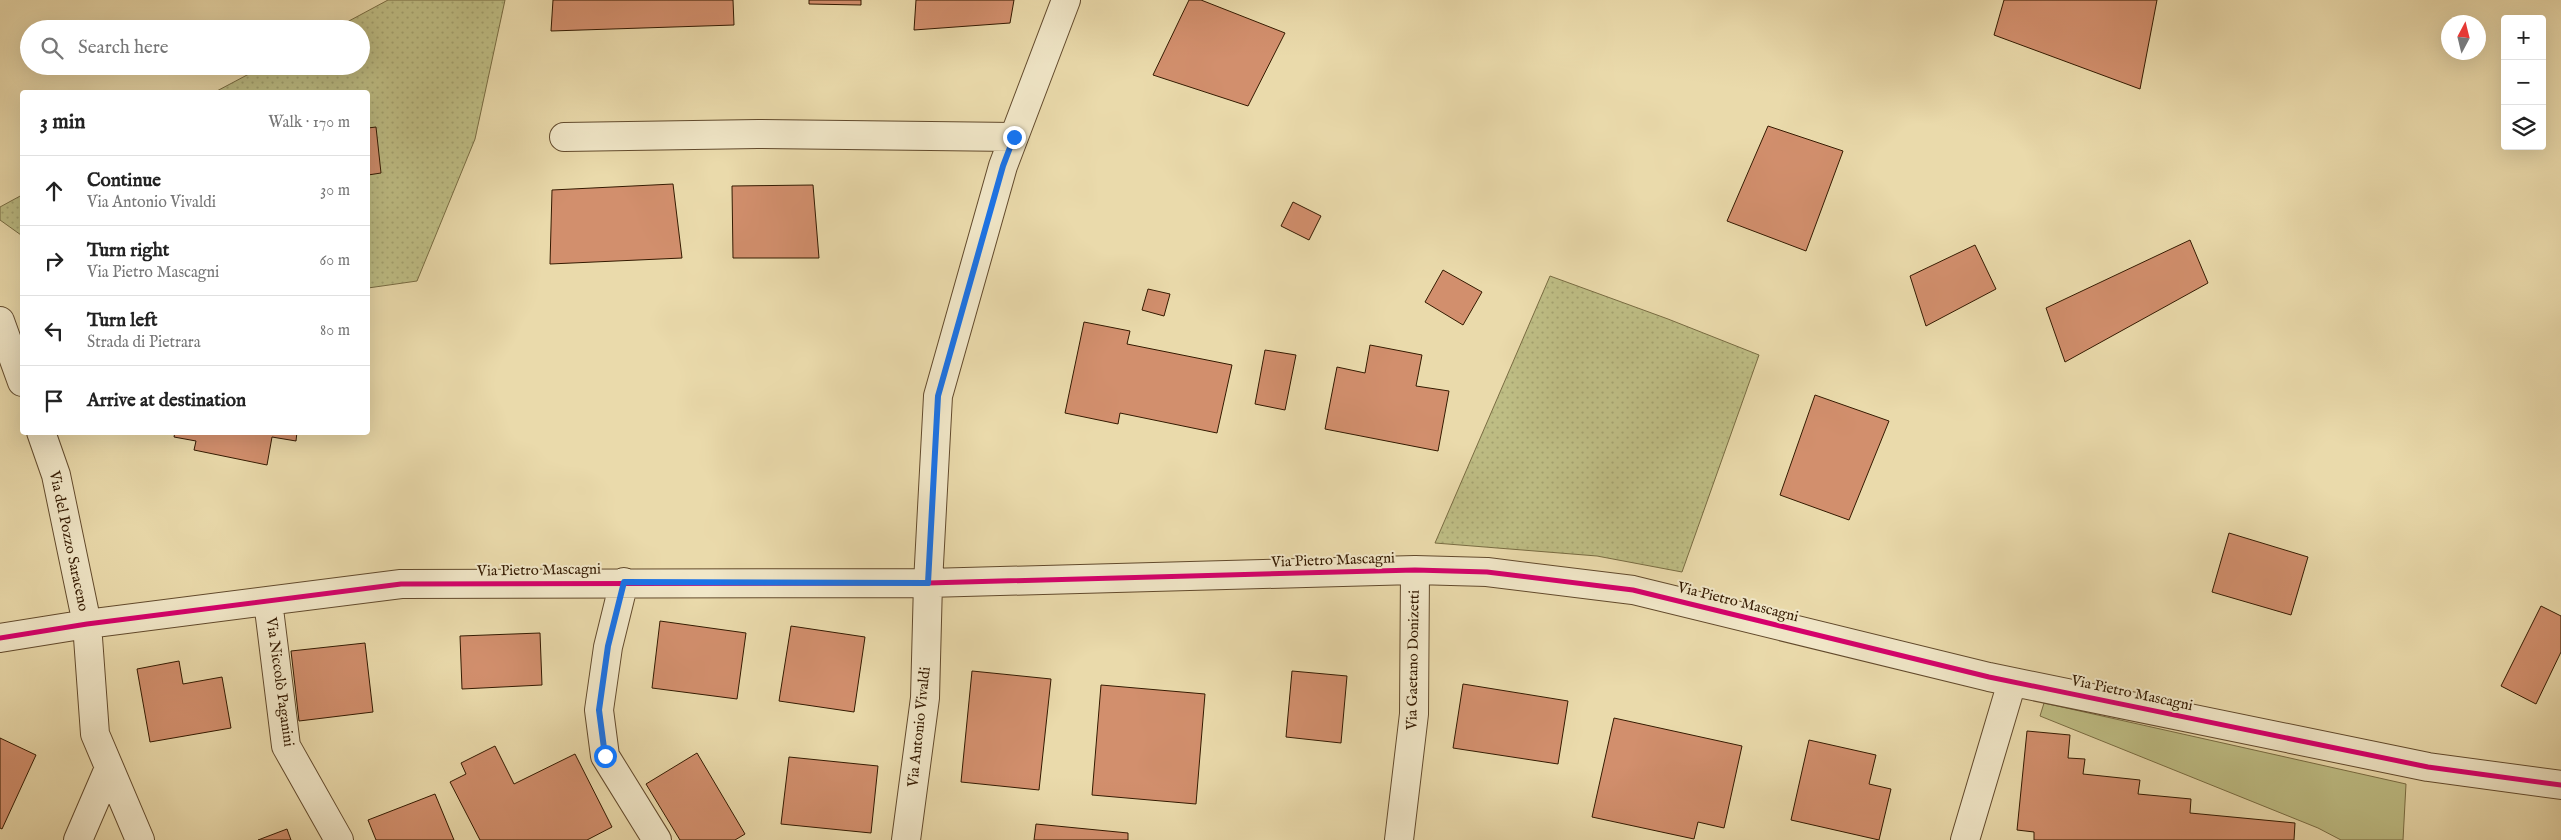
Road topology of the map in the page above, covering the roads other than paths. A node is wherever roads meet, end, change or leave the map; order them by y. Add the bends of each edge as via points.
1 (1066, 0) edge
2 (564, 137) dead end
3 (1014, 137) junction
4 (0, 321) edge
5 (20, 376) edge
6 (42, 435) edge
7 (1415, 570) junction
8 (624, 582) junction
9 (928, 583) junction
10 (268, 601) junction
11 (87, 624) junction
12 (0, 638) edge
13 (2012, 682) junction
14 (109, 768) junction
15 (2561, 784) edge
16 (78, 840) edge
17 (140, 840) edge
18 (339, 840) edge
19 (657, 840) edge
20 (906, 840) edge
21 (1399, 840) edge
22 (1965, 840) edge

1 - 3 street, Via Antonio Vivaldi
2 - 3 street via 758,134
3 - 9 street, Via Antonio Vivaldi via 938,396
4 - 5 street
6 - 11 street, Via del Pozzo Saraceno via 56,475
7 - 9 street, Via Pietro Mascagni
7 - 13 street, Via Pietro Mascagni via 1487,572 1633,590
7 - 21 street, Via Gaetano Donizetti via 1414,714
8 - 9 street, Via Pietro Mascagni
8 - 10 street, Via Pietro Mascagni via 401,584
8 - 19 street via 608,646 599,710 605,756
9 - 20 street, Via Antonio Vivaldi via 925,698
10 - 11 street, Via Pietro Mascagni
10 - 18 street, Via Niccolò Paganini via 286,746
11 - 12 street, Via Pietro Mascagni
11 - 14 street, Via del Pozzo Saraceno via 95,734
13 - 15 street, Via Pietro Mascagni via 2428,767
13 - 22 street
14 - 16 street
14 - 17 street, Via del Pozzo Saraceno

